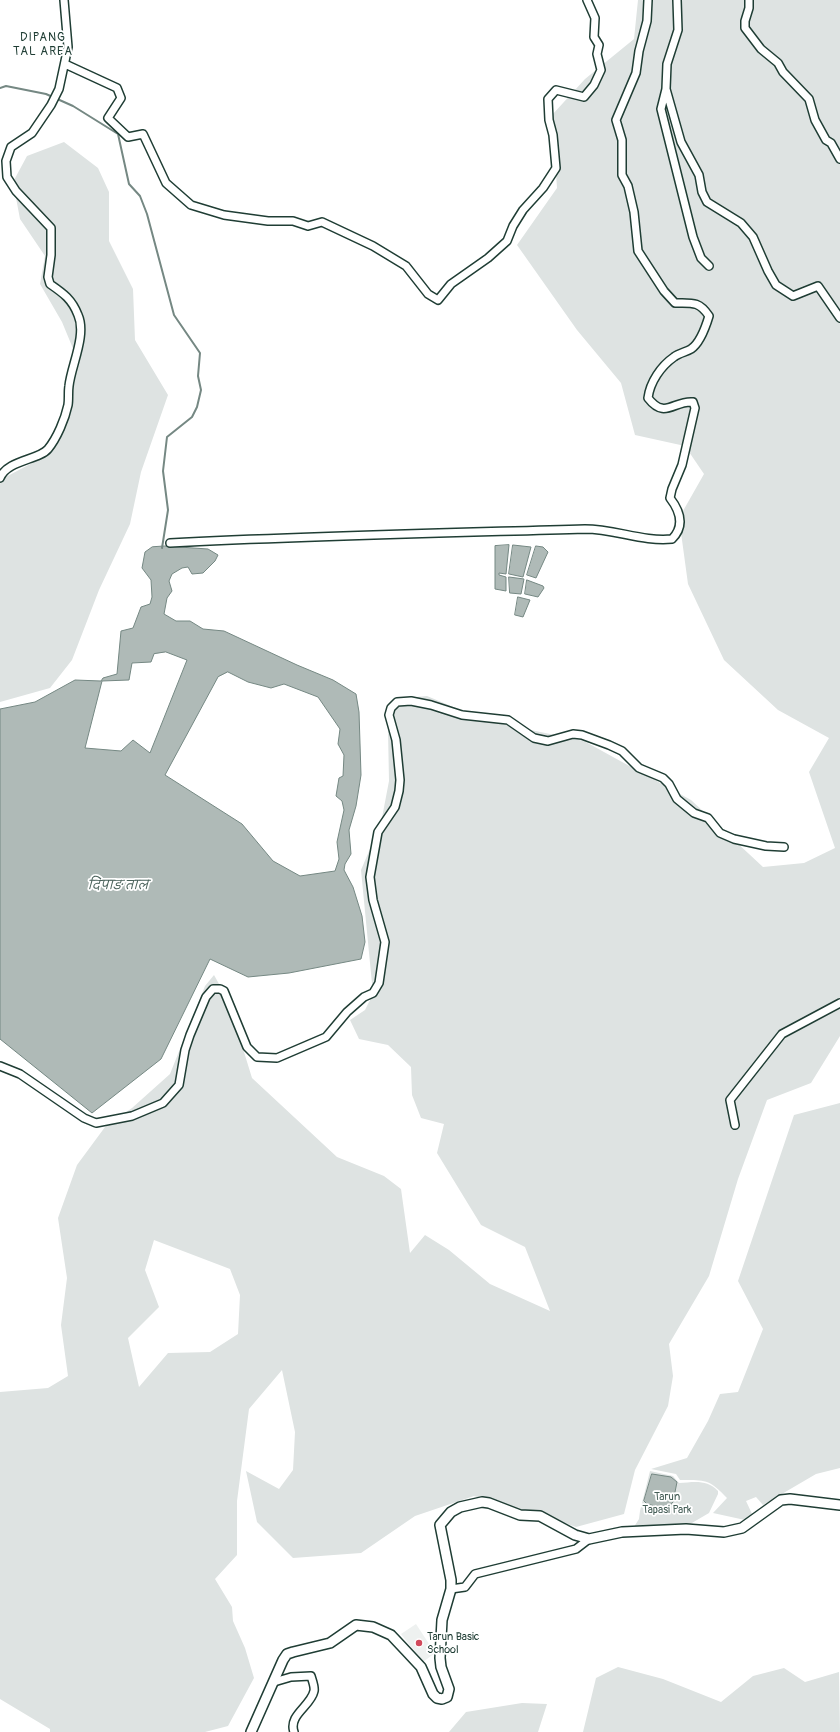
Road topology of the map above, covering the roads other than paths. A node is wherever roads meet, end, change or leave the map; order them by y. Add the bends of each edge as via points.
1 (64, 0) edge
2 (587, 0) edge
3 (648, 0) edge
4 (677, 0) edge
5 (749, 0) edge
6 (65, 64) junction
7 (666, 89) junction
8 (840, 159) edge
9 (709, 266) dead end
10 (840, 318) edge
11 (0, 478) edge
12 (170, 543) dead end
13 (784, 847) dead end
14 (840, 1003) edge
15 (0, 1066) edge
16 (735, 1125) dead end
17 (840, 1505) edge
18 (589, 1539) junction
19 (451, 1589) junction
20 (274, 1682) junction
21 (252, 1732) edge
22 (294, 1732) edge

1 - 6 street via 68,47
2 - 6 street via 595,18 594,37 599,45 597,54 601,70 594,85 584,97 556,90 548,99 556,168 543,188 523,210 507,241 451,284 438,300 428,294 406,266 373,246 322,222 308,226 293,221 268,221 224,215 191,205 166,183 143,134 128,137 108,118 121,98 117,88
3 - 12 street via 647,21 636,73 616,120 622,140 622,175 628,186 634,212 638,251 664,291 675,303 693,303 703,307 709,316 705,328 692,348 666,363 649,386 648,398 662,409 687,401 693,402 695,408 682,465 670,498 679,509 678,533 672,539 661,540 602,529
4 - 7 street via 678,30 667,64
5 - 8 street via 745,28 761,49 778,63 783,72 809,99 815,120
6 - 11 street via 59,89 51,106 32,133 11,147 6,161 7,177 16,191 51,228 48,277 50,284 68,296 79,316 80,332 76,359 68,386 68,404 61,426 48,450 12,466 2,473
7 - 9 street via 661,109 692,237 701,258
7 - 10 street via 681,142 699,175 707,202 741,223 753,237 776,284 793,296 818,286
13 - 15 street via 766,846 720,833 708,818 694,813 677,799 663,778 639,768 628,756 615,748 582,735 573,734 548,741 530,736 508,720 462,715 411,701 397,702 389,715 396,740 399,791 395,806 378,832 370,877 375,908 385,942 380,983 373,993 364,997 347,1012 326,1037 277,1058 257,1057 247,1047 224,991 213,989 206,997 184,1050 179,1085 174,1093 163,1103 132,1116 96,1123 84,1118 20,1074
14 - 16 street via 782,1034 730,1100
17 - 18 main road via 781,1500 742,1528 734,1530 622,1532
18 - 19 street via 576,1549 476,1574 465,1587
18 - 19 main road via 575,1535 540,1516 520,1516 489,1503 460,1507 451,1512 440,1525 447,1550
19 - 20 main road via 442,1620 440,1658 448,1685 447,1697 442,1699 433,1694 421,1667 390,1634 364,1625 356,1625 325,1645 287,1654
20 - 21 main road
20 - 22 street via 291,1677 311,1676 314,1690 310,1700 294,1721

